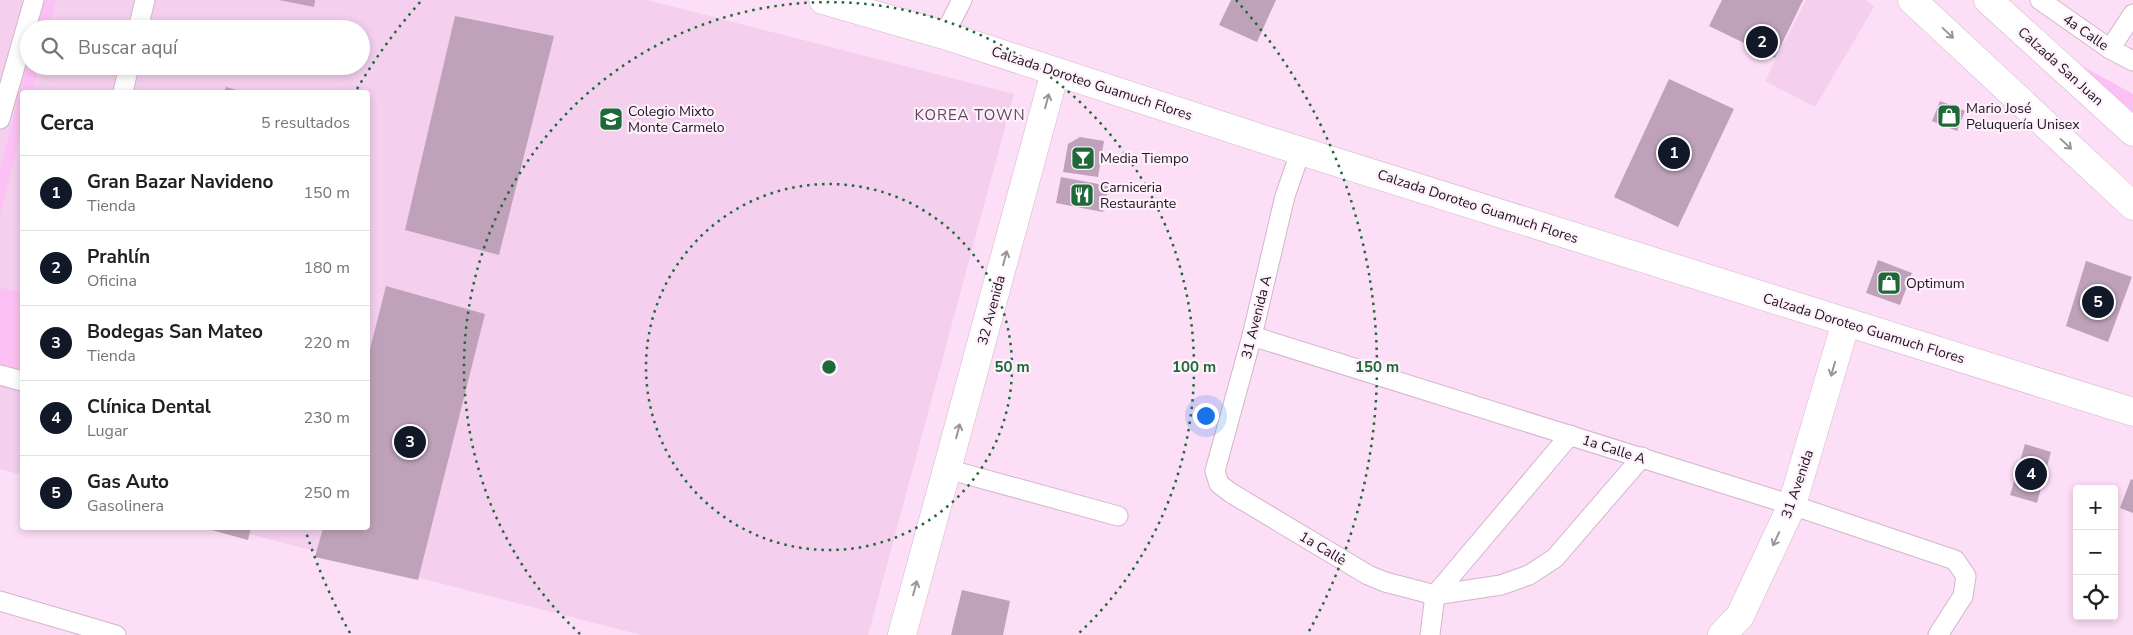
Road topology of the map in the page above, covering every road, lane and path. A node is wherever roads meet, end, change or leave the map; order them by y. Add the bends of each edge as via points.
1 (34, 0) edge
2 (145, 0) edge
3 (823, 0) edge
4 (962, 0) edge
5 (1912, 0) edge
6 (2040, 0) edge
7 (1995, 2) edge
8 (2133, 14) edge
9 (28, 20) edge
10 (140, 20) edge
11 (944, 35) junction
12 (20, 49) edge
13 (2110, 49) junction
14 (2133, 61) edge
15 (1054, 72) junction
16 (127, 75) edge
17 (123, 90) edge
18 (0, 119) edge
19 (2133, 132) edge
20 (1301, 150) junction
21 (2133, 206) edge
22 (1846, 322) junction
23 (1252, 336) junction
24 (0, 375) edge
25 (20, 380) edge
26 (2133, 412) edge
27 (1570, 435) junction
28 (1642, 457) junction
29 (948, 469) junction
30 (1219, 484) joint
31 (1792, 505) junction
32 (1118, 516) dead end
33 (1435, 594) junction
34 (0, 601) edge
35 (116, 635) edge
36 (902, 635) edge
37 (1430, 635) edge
38 (1722, 635) edge
39 (1938, 635) edge

1 - 9 street
2 - 10 street
3 - 11 main road, Calzada Doroteo Guamuch Flores
4 - 11 street
5 -> 21 main road
6 - 13 street, 4a Calle
7 - 19 main road, Calzada San Juan
8 - 13 street
11 - 15 main road, Calzada Doroteo Guamuch Flores
12 - 18 street
13 - 14 street, 4a Calle
15 - 20 main road, Calzada Doroteo Guamuch Flores
29 -> 15 main road, 32 Avenida
16 - 17 street
20 - 22 main road, Calzada Doroteo Guamuch Flores
20 - 23 street, 31 Avenida A via 1285,196
22 - 26 main road, Calzada Doroteo Guamuch Flores
22 -> 31 main road, 31 Avenida
23 - 27 street, 1a Calle A
23 - 30 street, 31 Avenida A via 1215,471
24 - 25 street
27 - 28 street, 1a Calle A
27 - 33 street
28 - 31 street, 1a Calle A
28 - 33 street via 1555,558 1529,575 1501,585
29 - 32 street
36 -> 29 main road, 32 Avenida
30 - 33 street, 1a Calle via 1368,575
31 -> 38 main road, 31 Avenida via 1740,616
31 - 39 street, 1a Calle A via 1955,560 1966,576 1963,596
33 - 37 street
34 - 35 street

